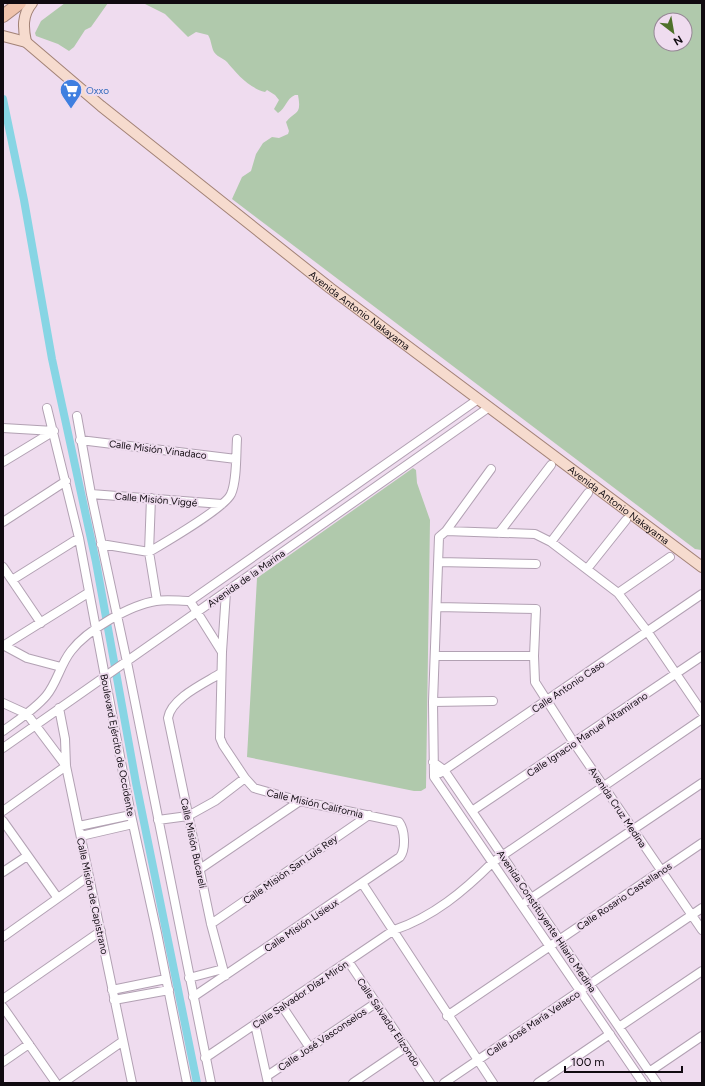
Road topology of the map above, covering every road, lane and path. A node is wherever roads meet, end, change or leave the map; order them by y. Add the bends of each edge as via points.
1 (20, 3) edge
2 (32, 3) edge
3 (3, 16) edge
4 (3, 36) edge
5 (26, 42) junction
6 (477, 400) junction
7 (47, 408) dead end
8 (488, 408) junction
9 (77, 416) dead end
10 (3, 428) edge
11 (54, 431) junction
12 (237, 439) dead end
13 (80, 440) junction
14 (236, 459) junction
15 (3, 462) edge
16 (551, 466) dead end
17 (491, 470) dead end
18 (66, 482) junction
19 (588, 492) dead end
20 (91, 494) junction
21 (151, 498) junction
22 (222, 504) junction
23 (626, 520) dead end
24 (3, 522) edge
25 (446, 531) junction
26 (499, 533) junction
27 (79, 538) junction
28 (550, 542) junction
29 (102, 544) junction
30 (149, 552) junction
31 (670, 557) dead end
32 (438, 562) junction
33 (536, 564) dead end
34 (3, 567) edge
35 (702, 568) edge
36 (586, 569) junction
37 (12, 580) junction
38 (226, 592) junction
39 (88, 593) junction
40 (618, 593) junction
41 (702, 594) edge
42 (157, 601) junction
43 (190, 602) junction
44 (437, 608) junction
45 (197, 612) junction
46 (117, 616) junction
47 (41, 623) junction
48 (97, 628) junction
49 (647, 632) junction
50 (3, 646) edge
51 (222, 652) junction
52 (435, 656) junction
53 (534, 656) junction
54 (702, 656) edge
55 (124, 664) junction
56 (61, 668) junction
57 (221, 673) junction
58 (676, 674) junction
59 (107, 675) junction
60 (547, 700) junction
61 (493, 701) dead end
62 (433, 702) junction
63 (3, 703) edge
64 (59, 708) junction
65 (702, 712) edge
66 (27, 714) junction
67 (702, 719) edge
68 (36, 725) junction
69 (3, 731) edge
70 (574, 743) junction
71 (3, 748) edge
72 (434, 762) junction
73 (66, 766) junction
74 (444, 770) junction
75 (434, 777) junction
76 (245, 778) junction
77 (702, 783) edge
78 (604, 786) junction
79 (300, 801) junction
80 (3, 811) edge
81 (472, 811) junction
82 (131, 815) junction
83 (370, 815) junction
84 (188, 816) junction
85 (158, 820) junction
86 (3, 821) edge
87 (133, 824) junction
88 (79, 826) junction
89 (633, 829) junction
90 (81, 836) junction
91 (702, 843) edge
92 (403, 849) joint
93 (502, 855) junction
94 (27, 856) junction
95 (492, 862) junction
96 (200, 869) junction
97 (661, 871) junction
98 (3, 872) edge
99 (89, 876) junction
100 (362, 883) junction
101 (57, 898) junction
102 (531, 898) junction
103 (522, 905) junction
104 (702, 908) edge
105 (692, 915) junction
106 (211, 924) junction
107 (394, 930) junction
108 (702, 930) edge
109 (101, 931) junction
110 (3, 937) edge
111 (559, 940) junction
112 (550, 946) junction
113 (348, 961) junction
114 (702, 971) edge
115 (224, 973) junction
116 (189, 978) junction
117 (166, 979) junction
118 (590, 984) junction
119 (112, 990) junction
120 (168, 990) junction
121 (580, 991) junction
122 (193, 997) junction
123 (3, 999) edge
124 (114, 1000) junction
125 (376, 1003) junction
126 (282, 1006) junction
127 (3, 1008) edge
128 (447, 1016) junction
129 (255, 1024) junction
130 (619, 1028) junction
131 (610, 1034) junction
132 (702, 1036) edge
133 (123, 1041) junction
134 (29, 1044) junction
135 (406, 1047) junction
136 (310, 1048) junction
137 (205, 1058) junction
138 (478, 1060) junction
139 (3, 1062) edge
140 (649, 1072) junction
141 (268, 1080) edge
142 (639, 1082) edge
143 (56, 1083) edge
144 (63, 1083) edge
145 (132, 1083) edge
146 (187, 1083) edge
147 (210, 1083) edge
148 (353, 1083) edge
149 (430, 1083) edge
150 (444, 1083) edge
151 (493, 1083) edge
152 (538, 1083) edge
153 (657, 1083) edge

1 - 3 highway
2 - 5 main road via 24,22
4 - 5 main road, Avenida Antonio Nakayama
5 - 6 main road, Avenida Antonio Nakayama via 330,288
6 - 8 main road, Avenida Antonio Nakayama
6 - 43 street, Avenida de la Marina
7 - 11 street, Boulevard Ejército de Occidente
8 - 35 main road, Avenida Antonio Nakayama
8 - 38 street, Avenida de la Marina
9 - 13 street
10 - 11 street
11 - 15 street
11 - 18 street, Boulevard Ejército de Occidente
12 - 14 street
13 - 14 street, Calle Misión Vinadaco
13 - 20 street
14 - 22 street via 232,492
16 - 26 street
17 - 25 street
18 - 24 street
18 - 27 street, Boulevard Ejército de Occidente
19 - 28 street
20 - 21 street, Calle Misión Viggé
20 - 29 street
21 - 22 street, Calle Misión Viggé
21 - 30 street
22 - 30 street
23 - 36 street
25 - 26 street
25 - 32 street via 439,537
26 - 28 street via 535,534
27 - 37 street
27 - 39 street, Boulevard Ejército de Occidente
28 - 36 street
29 - 30 street
29 - 46 street
30 - 42 street
31 - 40 street
32 - 33 street
32 - 44 street
34 - 37 street
36 - 40 street
37 - 47 street
38 - 45 street, Avenida de la Marina
38 - 51 street, Calle Misión California
39 - 47 street
39 - 48 street, Boulevard Ejército de Occidente
40 - 49 street
41 - 49 street, Calle Antonio Caso
42 - 43 street
42 - 46 street
43 - 45 street
44 - 52 street
44 - 53 street via 536,609
45 - 51 street
45 - 55 street, Avenida de la Marina
46 - 48 street
46 - 55 street
47 - 50 street
48 - 56 street via 79,641
48 - 59 street, Boulevard Ejército de Occidente
49 - 58 street
49 - 60 street, Calle Antonio Caso
50 - 56 street via 27,658
51 - 57 street, Calle Misión California
52 - 53 street
52 - 62 street
53 - 60 street, Avenida Cruz Medina via 535,682
54 - 58 street, Calle Ignacio Manuel Altamirano
55 - 59 street, Avenida de la Marina
55 - 85 street
56 - 66 street via 46,696
57 - 76 street, Calle Misión California via 220,738
57 - 84 street, Calle Misión Bucareli via 169,709 168,718
58 - 65 street
58 - 70 street, Calle Ignacio Manuel Altamirano
59 - 64 street, Avenida de la Marina
59 - 82 street, Boulevard Ejército de Occidente
60 - 70 street, Avenida Cruz Medina
60 - 74 street, Calle Antonio Caso
61 - 62 street
62 - 72 street
63 - 66 street
64 - 68 street, Avenida de la Marina
64 - 73 street, Calle Misión de Capistrano via 65,739
66 - 68 street
66 - 69 street
67 - 78 street
68 - 71 street, Avenida de la Marina
68 - 73 street
70 - 78 street, Avenida Cruz Medina
70 - 81 street, Calle Ignacio Manuel Altamirano
72 - 74 street, Avenida Constituyente Hilario Medina
72 - 75 street
73 - 80 street
73 - 88 street, Calle Misión de Capistrano
74 - 75 street, Calle Antonio Caso
74 - 81 street, Avenida Constituyente Hilario Medina
75 - 95 street, Avenida Constituyente Hilario Medina
76 - 79 street, Calle Misión California via 260,790
76 - 84 street via 215,801
77 - 89 street
78 - 89 street, Avenida Cruz Medina
78 - 93 street
79 - 83 street, Calle Misión California
79 - 96 street
81 - 93 street, Avenida Constituyente Hilario Medina
82 - 87 street, Boulevard Ejército de Occidente
82 - 88 street
83 - 92 street, Calle Misión California via 399,822 403,828
83 - 106 street, Calle Misión San Luis Rey
84 - 85 street
84 - 96 street, Calle Misión Bucareli
85 - 116 street
86 - 94 street
87 - 90 street
87 - 117 street, Boulevard Ejército de Occidente
88 - 90 street, Calle Misión de Capistrano
89 - 97 street, Avenida Cruz Medina
89 - 102 street
90 - 99 street, Calle Misión de Capistrano
91 - 97 street, Calle Rosario Castellanos
92 - 100 street, Calle Misión Lisieux via 400,857
93 - 95 street
93 - 102 street, Avenida Constituyente Hilario Medina
94 - 98 street
94 - 101 street
95 - 103 street, Avenida Constituyente Hilario Medina
95 - 107 street, Calle Salvador Díaz Mirón via 445,904 414,924
96 - 106 street, Calle Misión Bucareli
97 - 105 street, Avenida Cruz Medina
97 - 111 street, Calle Rosario Castellanos
99 - 101 street
99 - 109 street, Calle Misión de Capistrano
100 - 107 street
100 - 115 street, Calle Misión Lisieux
101 - 110 street
102 - 103 street
102 - 111 street, Avenida Constituyente Hilario Medina
103 - 112 street, Avenida Constituyente Hilario Medina
104 - 105 street, Calle José María Velasco
105 - 108 street, Avenida Cruz Medina
105 - 118 street, Calle José María Velasco
106 - 115 street, Calle Misión Bucareli
107 - 113 street, Calle Salvador Díaz Mirón
107 - 128 street
109 - 119 street, Calle Misión de Capistrano
109 - 123 street
111 - 112 street, Calle Rosario Castellanos
111 - 118 street, Avenida Constituyente Hilario Medina
112 - 121 street, Avenida Constituyente Hilario Medina
112 - 128 street, Calle Rosario Castellanos
113 - 125 street, Calle Salvador Elizondo
113 - 126 street, Calle Salvador Díaz Mirón
114 - 130 street
115 - 116 street, Calle Misión Lisieux
115 - 122 street, Calle Misión Lisieux
116 - 122 street
117 - 119 street
117 - 120 street, Boulevard Ejército de Occidente
118 - 121 street, Calle José María Velasco
118 - 130 street, Avenida Constituyente Hilario Medina
119 - 124 street, Calle Misión de Capistrano
120 - 124 street
120 - 146 street, Boulevard Ejército de Occidente
121 - 131 street, Avenida Constituyente Hilario Medina
121 - 138 street, Calle José María Velasco
122 - 137 street
124 - 133 street, Calle Misión de Capistrano
125 - 135 street, Calle Salvador Elizondo
125 - 136 street, Calle José Vasconselos
126 - 129 street, Calle Salvador Díaz Mirón
126 - 136 street
127 - 134 street
128 - 138 street
129 - 137 street, Calle Salvador Díaz Mirón
129 - 141 street
130 - 140 street, Avenida Constituyente Hilario Medina
131 - 142 street, Avenida Constituyente Hilario Medina
131 - 152 street
132 - 140 street
133 - 144 street
133 - 145 street, Calle Misión de Capistrano
134 - 139 street
134 - 143 street
135 - 148 street
135 - 149 street, Calle Salvador Elizondo
136 - 141 street, Calle José Vasconselos
137 - 147 street
138 - 150 street, Calle José María Velasco
138 - 151 street
140 - 153 street, Avenida Constituyente Hilario Medina

